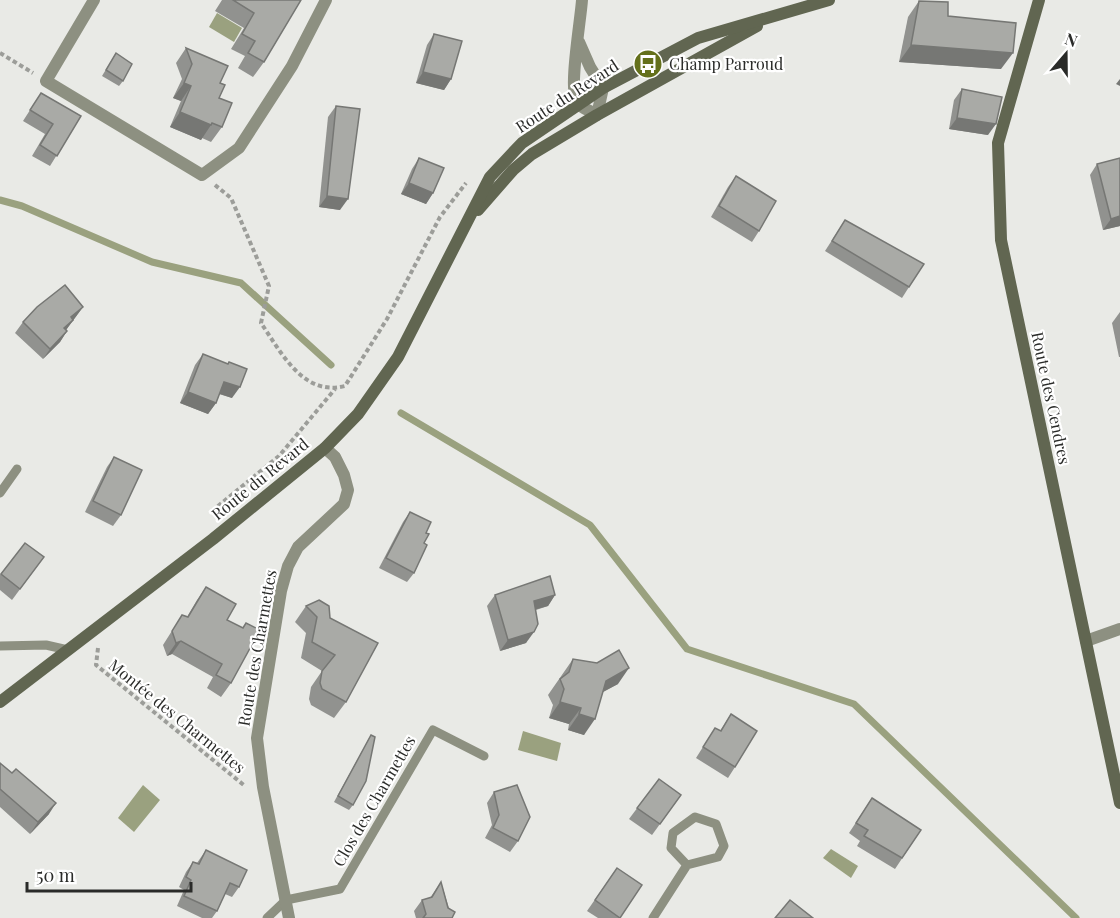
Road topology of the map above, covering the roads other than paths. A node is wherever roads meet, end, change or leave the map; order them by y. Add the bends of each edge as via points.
1 (94, 0) edge
2 (326, 0) edge
3 (582, 0) edge
4 (829, 0) edge
5 (1039, 0) edge
6 (784, 11) junction
7 (579, 42) junction
8 (603, 88) junction
9 (577, 104) junction
10 (597, 115) junction
11 (467, 222) junction
12 (325, 448) junction
13 (17, 470) dead end
14 (0, 493) edge
15 (1120, 629) edge
16 (1086, 641) junction
17 (0, 646) edge
18 (68, 650) junction
19 (1, 701) edge
20 (484, 756) dead end
21 (1120, 803) edge
22 (687, 865) junction
23 (286, 900) junction
24 (267, 918) edge
25 (289, 918) edge
26 (653, 918) edge

1 - 2 street via 46,81 202,175 239,148 292,66
3 - 7 street
4 - 6 main road, Route du Revard
5 - 16 main road, Route des Cendres via 998,143 1001,240
6 - 8 main road, Route du Revard via 698,38
6 - 10 main road, Route du Revard
7 - 8 street
7 - 9 street via 574,68
8 - 9 main road, Route du Revard
8 - 10 street
9 - 10 street
9 - 11 main road, Route du Revard via 504,160 490,177
10 - 11 main road, Route du Revard via 532,154
11 - 12 main road, Route du Revard via 398,357 357,414
12 - 18 main road, Route du Revard
12 - 23 street, Route des Charmettes via 335,457 348,490 344,504 298,547 288,566 257,738
13 - 14 lane
15 - 16 street
16 - 21 main road, Route des Cendres
17 - 18 lane via 46,645
18 - 19 main road, Route du Revard
20 - 23 lane, Clos des Charmettes via 433,730 340,889
22 - 22 lane via 718,857 724,846 716,825 695,817 673,833 671,848
22 - 26 lane
23 - 24 lane
23 - 25 street, Route des Charmettes

